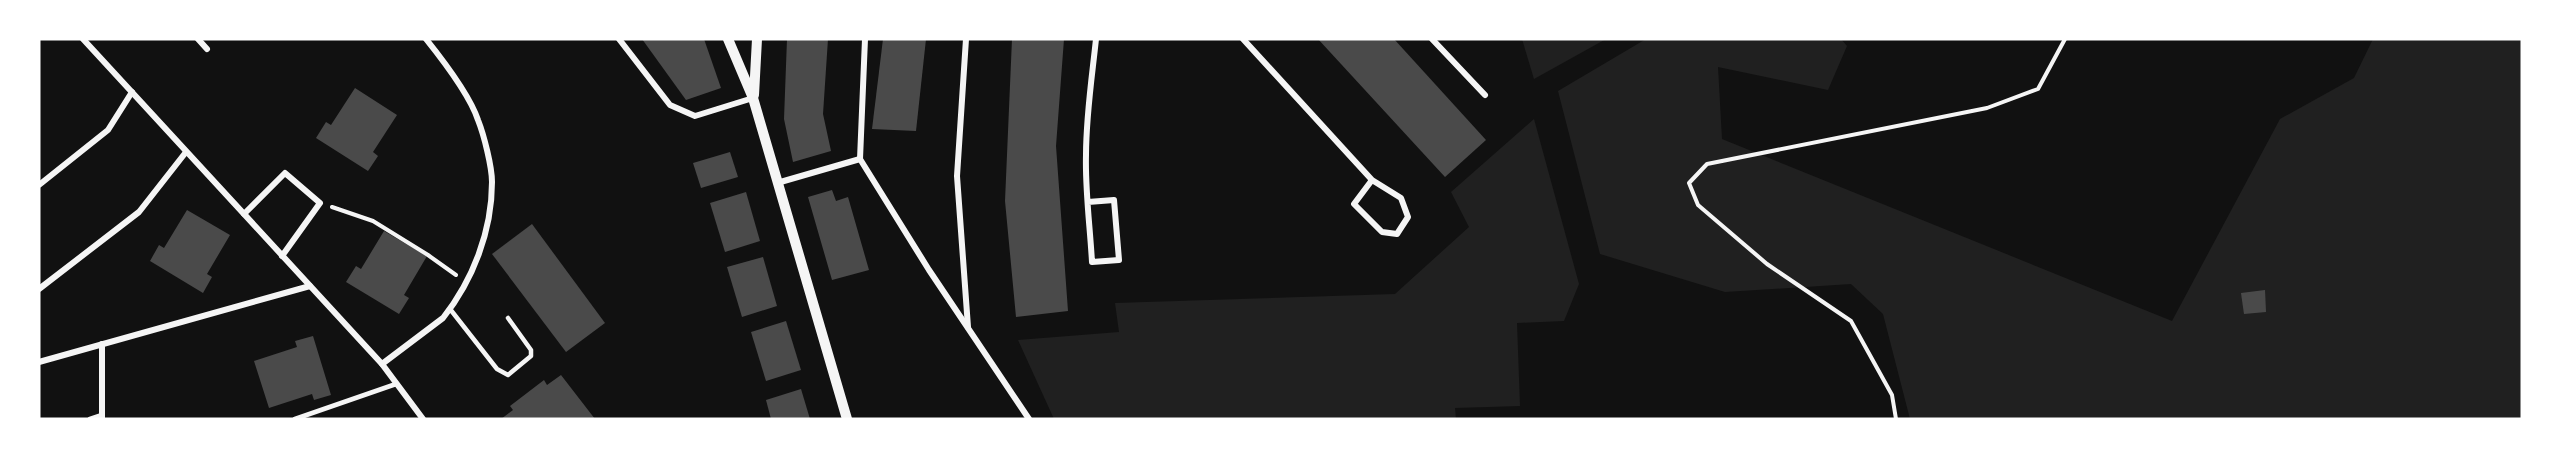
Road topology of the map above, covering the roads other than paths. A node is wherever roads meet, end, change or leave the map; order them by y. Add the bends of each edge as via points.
1 (83, 39) edge
2 (198, 39) edge
3 (426, 39) edge
4 (619, 39) edge
5 (728, 39) edge
6 (757, 39) edge
7 (865, 39) edge
8 (966, 39) edge
9 (1096, 39) edge
10 (1243, 39) edge
11 (1432, 39) edge
12 (207, 49) dead end
13 (132, 92) junction
14 (1485, 95) dead end
15 (753, 98) junction
16 (186, 152) junction
17 (860, 159) junction
18 (1372, 180) junction
19 (777, 183) junction
20 (39, 185) edge
21 (1088, 202) junction
22 (244, 214) junction
23 (282, 256) junction
24 (310, 286) junction
25 (39, 289) edge
26 (450, 309) junction
27 (508, 318) dead end
28 (968, 327) junction
29 (102, 344) junction
30 (39, 362) edge
31 (382, 364) junction
32 (396, 384) junction
33 (102, 417) edge
34 (90, 419) edge
35 (295, 419) edge
36 (423, 419) edge
37 (847, 419) edge
38 (1029, 419) edge

1 - 13 street
2 - 12 street
3 - 26 street via 478,118 492,180 488,226 467,283
4 - 15 street via 670,105 695,116
5 - 15 street
6 - 15 street
7 - 17 street
8 - 28 street via 957,176
9 - 21 street via 1086,152
10 - 18 street
11 - 14 street
13 - 16 street
13 - 20 street via 108,130
15 - 19 street
16 - 22 street
16 - 25 street via 139,212
17 - 19 street
17 - 28 street
18 - 18 street via 1354,204 1382,232 1397,234 1408,217 1401,198
19 - 37 street
21 - 21 street via 1114,200 1119,260 1092,262
22 - 23 street
22 - 23 street via 285,173 320,203
23 - 24 street
24 - 29 street
24 - 31 street
26 - 27 lane via 497,369 508,375 531,356 531,350
26 - 31 street
28 - 38 street
29 - 30 street
29 - 33 street
31 - 32 street
32 - 35 street
32 - 36 street
33 - 34 street

